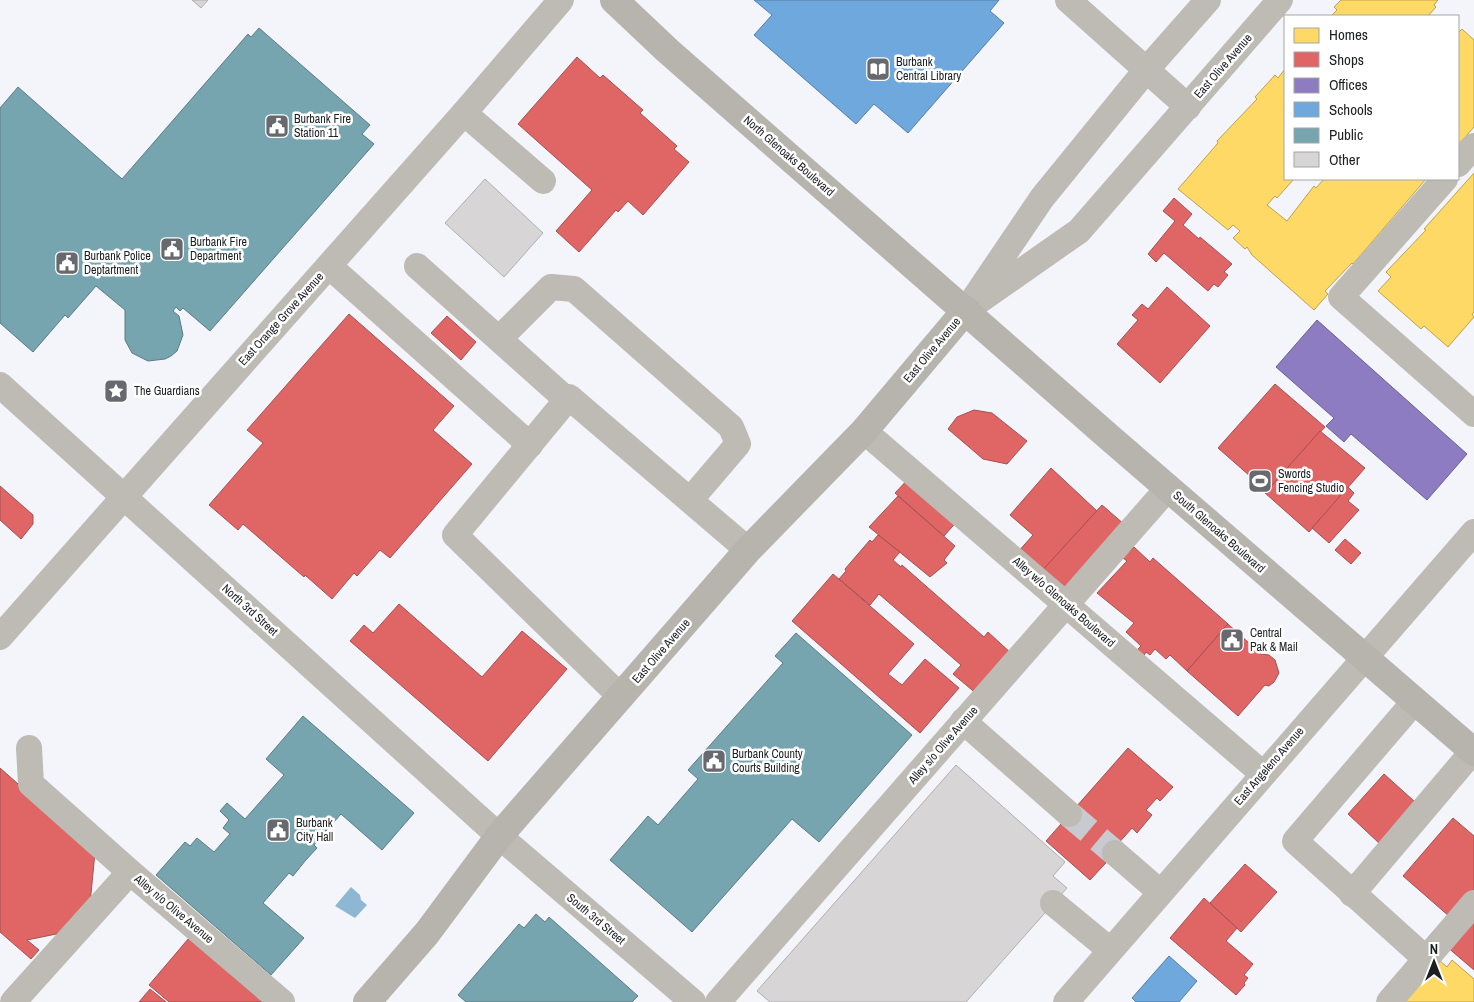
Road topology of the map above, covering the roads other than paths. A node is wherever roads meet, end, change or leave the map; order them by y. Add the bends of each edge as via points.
1 (561, 0) edge
2 (614, 0) edge
3 (1068, 0) edge
4 (1208, 0) edge
5 (1280, 0) edge
6 (1147, 69) junction
7 (1188, 107) junction
8 (464, 114) junction
9 (1474, 146) edge
10 (1459, 163) edge
11 (1444, 180) edge
12 (544, 181) dead end
13 (329, 266) junction
14 (417, 266) dead end
15 (966, 310) junction
16 (499, 339) junction
17 (0, 386) edge
18 (567, 400) junction
19 (1474, 414) edge
20 (864, 432) junction
21 (530, 445) junction
22 (1168, 488) junction
23 (123, 496) junction
24 (691, 499) junction
25 (1474, 532) edge
26 (748, 550) junction
27 (1066, 604) junction
28 (0, 637) edge
29 (1363, 658) junction
30 (621, 697) junction
31 (1414, 702) junction
32 (963, 721) junction
33 (29, 748) dead end
34 (1473, 751) edge
35 (1263, 774) junction
36 (1069, 814) tunnel mouth
37 (499, 836) junction
38 (1115, 853) tunnel mouth
39 (130, 872) junction
40 (1160, 892) junction
41 (1352, 894) junction
42 (1053, 903) dead end
43 (1474, 903) edge
44 (1110, 950) junction
45 (1426, 958) junction
46 (12, 1002) edge
47 (282, 1002) edge
48 (367, 1002) edge
49 (693, 1002) edge
50 (718, 1002) edge
51 (1066, 1002) edge
52 (1389, 1002) edge

1 - 8 street, East Orange Grove Avenue
2 - 15 main road, North Glenoaks Boulevard via 668,51
3 - 6 street
4 - 6 street, East Olive Avenue
5 - 7 street, East Olive Avenue
6 - 7 street
6 - 15 street, East Olive Avenue via 1042,198
7 - 15 street, East Olive Avenue via 1080,231
8 - 12 street
8 - 13 street, East Orange Grove Avenue
9 - 10 street
11 - 19 street via 1341,297
13 - 21 street
13 - 23 street, East Orange Grove Avenue
14 - 16 street
15 - 20 main road, East Olive Avenue
15 - 22 main road, South Glenoaks Boulevard
16 - 18 street
16 - 24 street via 551,287 574,289 731,427 738,444
17 - 23 street, North 3rd Street
18 - 21 street
18 - 24 street via 569,397
20 - 26 main road, East Olive Avenue
20 - 27 street, Alley w/o Glenoaks Boulevard
21 - 30 street via 455,535
22 - 27 street, Alley s/o Olive Avenue
22 - 29 main road, South Glenoaks Boulevard
23 - 28 street, East Orange Grove Avenue
23 - 37 street, North 3rd Street
24 - 26 street
25 - 29 street, East Angeleno Avenue
26 - 30 main road, East Olive Avenue
27 - 32 street, Alley s/o Olive Avenue
27 - 35 street, Alley w/o Glenoaks Boulevard
29 - 31 main road, South Glenoaks Boulevard
29 - 35 street, East Angeleno Avenue
30 - 37 main road, East Olive Avenue
31 - 34 main road, South Glenoaks Boulevard
31 - 41 street via 1295,841
32 - 36 street
32 - 50 street, Alley s/o Olive Avenue
33 - 39 street via 32,784
34 - 41 street
35 - 40 street, East Angeleno Avenue
37 - 48 main road, East Olive Avenue via 427,933
37 - 49 street, South 3rd Street
38 - 40 street
39 - 46 street, Alley n/o Olive Avenue
39 - 47 street, Alley n/o Olive Avenue
40 - 44 street, East Angeleno Avenue
41 - 45 street
42 - 44 street
43 - 45 street
44 - 51 street, East Angeleno Avenue
45 - 52 street

